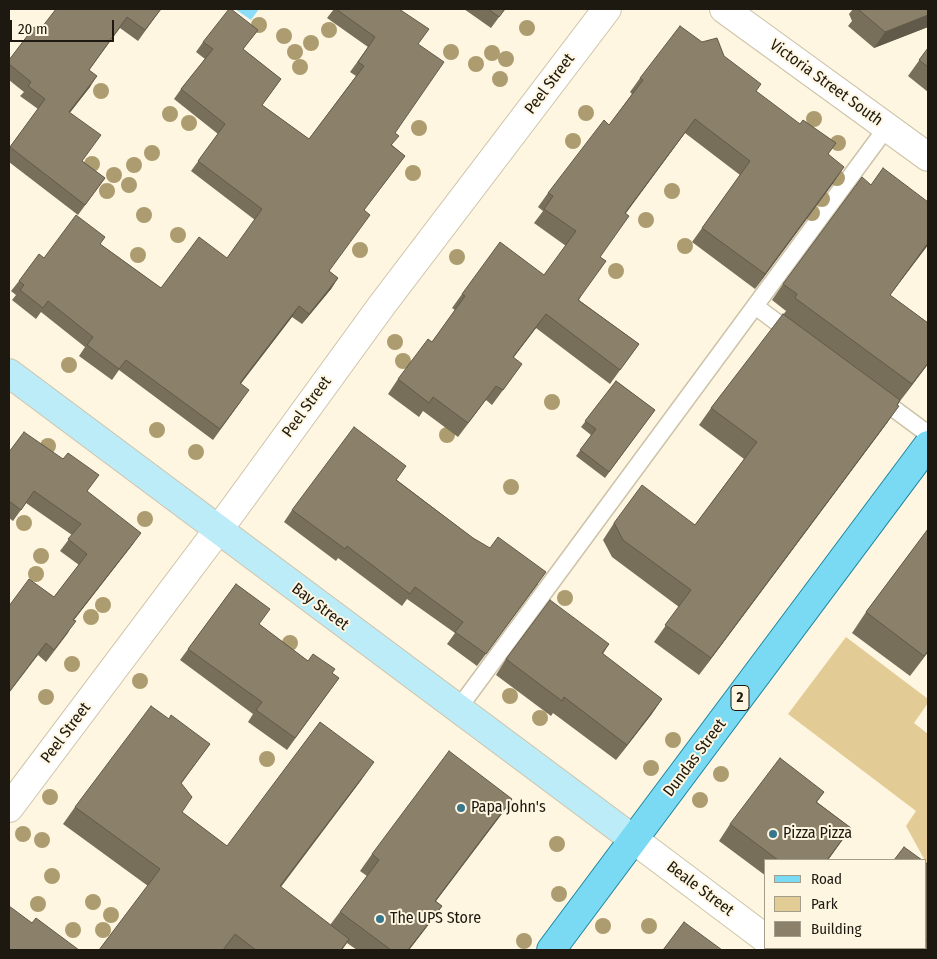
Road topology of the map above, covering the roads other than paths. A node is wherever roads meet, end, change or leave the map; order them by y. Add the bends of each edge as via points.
1 (607, 9) edge
2 (724, 9) edge
3 (887, 126) junction
4 (928, 157) edge
5 (755, 306) junction
6 (808, 346) edge
7 (9, 373) edge
8 (862, 386) edge
9 (928, 434) edge
10 (928, 445) edge
11 (217, 529) junction
12 (458, 710) junction
13 (9, 808) edge
14 (633, 839) junction
15 (764, 937) edge
16 (551, 950) edge

1 - 11 street, Peel Street
2 - 3 street, Victoria Street South
3 - 4 street, Victoria Street South
3 - 5 lane
5 - 6 lane
5 - 12 lane
7 - 11 street, Bay Street
8 - 9 lane
10 - 14 main road, Dundas Street / 2
11 - 12 street, Bay Street
11 - 13 street, Peel Street
12 - 14 street, Bay Street
14 - 15 street, Beale Street
14 - 16 main road, Dundas Street / 2

